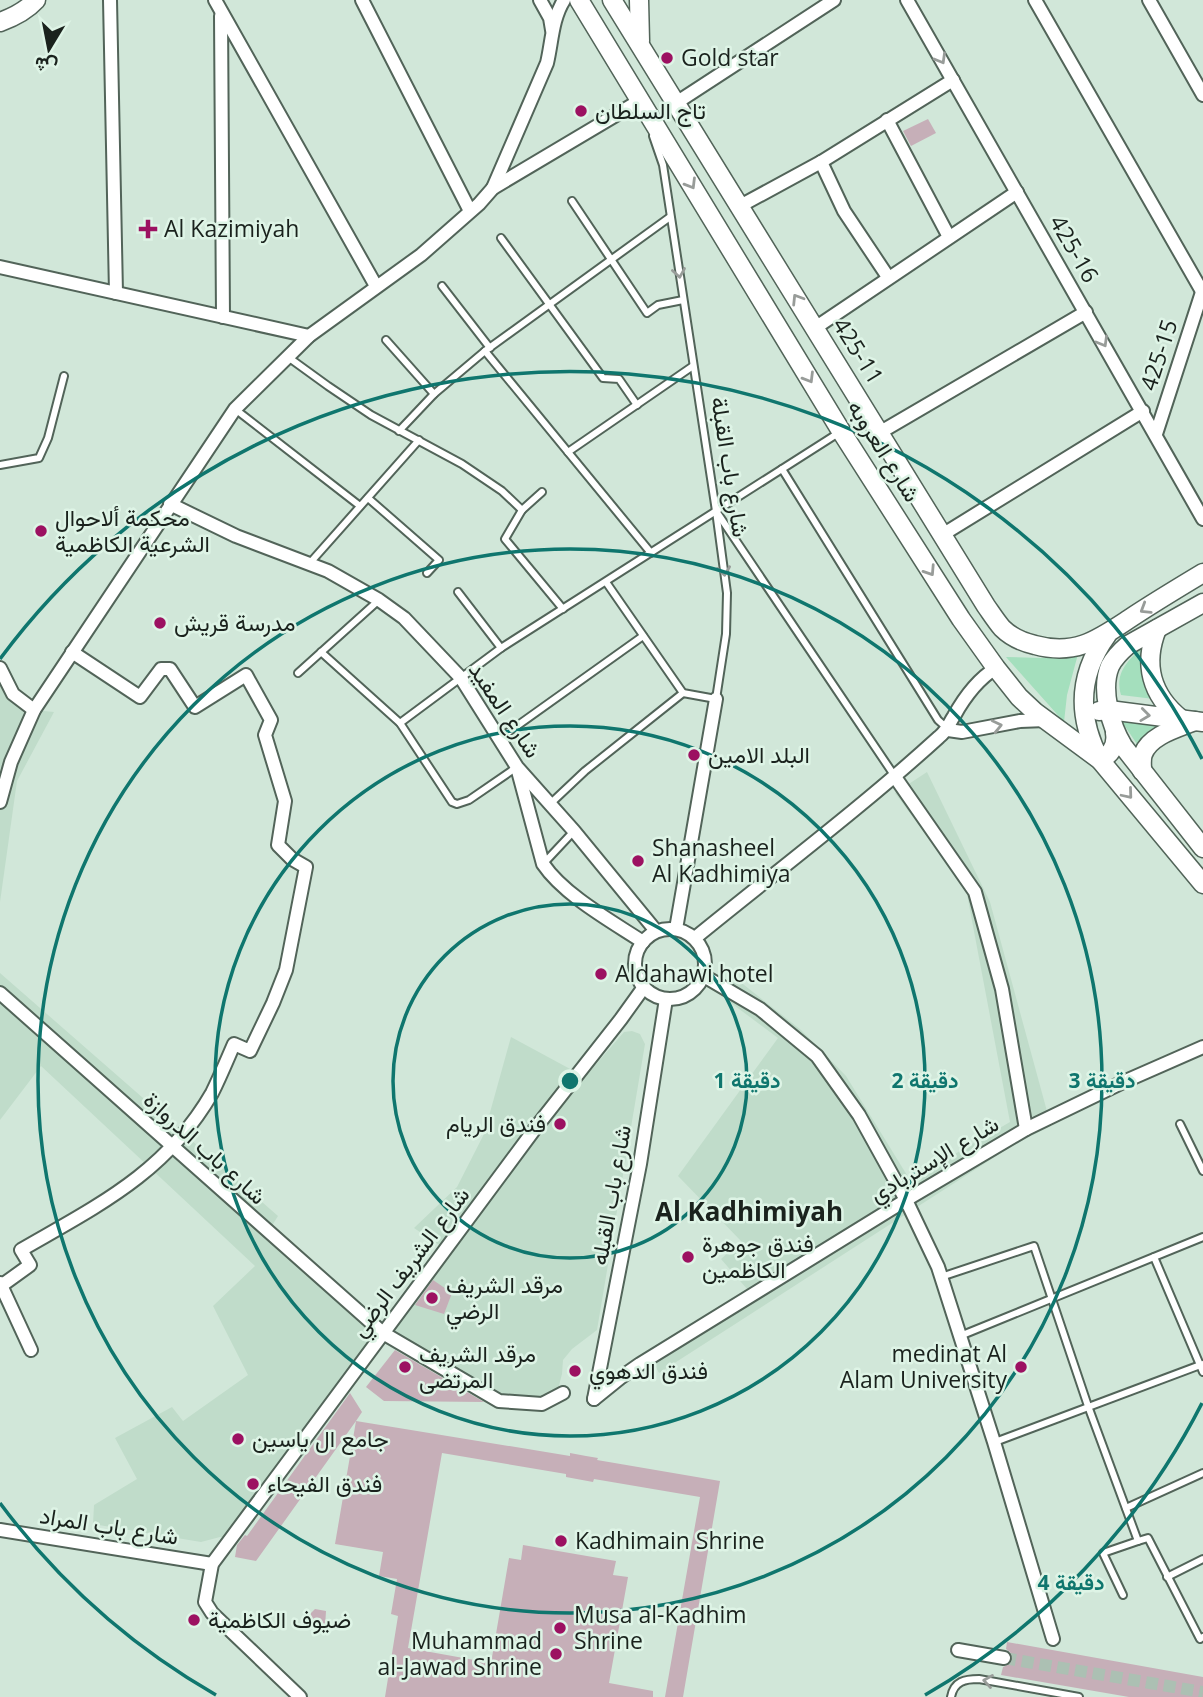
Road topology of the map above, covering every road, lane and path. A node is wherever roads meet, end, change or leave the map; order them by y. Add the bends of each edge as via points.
1 (36, 0) edge
2 (110, 0) edge
3 (362, 0) edge
4 (540, 0) edge
5 (564, 0) edge
6 (579, 0) edge
7 (612, 0) edge
8 (639, 0) edge
9 (834, 0) edge
10 (907, 0) edge
11 (1035, 0) edge
12 (1149, 0) edge
13 (218, 6) edge
14 (0, 22) edge
15 (552, 34) junction
16 (640, 44) junction
17 (953, 80) junction
18 (1203, 95) edge
19 (636, 103) junction
20 (676, 103) junction
21 (887, 120) junction
22 (821, 162) junction
23 (493, 188) junction
24 (1017, 192) junction
25 (572, 201) dead end
26 (740, 206) junction
27 (470, 211) junction
28 (670, 217) junction
29 (949, 237) junction
30 (501, 238) dead end
31 (612, 259) junction
32 (0, 267) edge
33 (888, 277) junction
34 (376, 286) junction
35 (442, 286) dead end
36 (1203, 292) edge
37 (116, 293) junction
38 (683, 300) junction
39 (550, 304) junction
40 (1086, 312) junction
41 (223, 317) junction
42 (814, 328) junction
43 (309, 336) junction
44 (386, 340) dead end
45 (487, 349) junction
46 (288, 357) junction
47 (693, 366) junction
48 (64, 376) dead end
49 (434, 394) junction
50 (636, 405) junction
51 (235, 409) junction
52 (1143, 411) junction
53 (399, 431) junction
54 (841, 431) junction
55 (879, 433) junction
56 (1156, 434) junction
57 (418, 440) junction
58 (568, 452) junction
59 (0, 466) edge
60 (782, 470) junction
61 (542, 492) dead end
62 (368, 498) junction
63 (170, 504) junction
64 (360, 506) junction
65 (522, 510) junction
66 (716, 511) junction
67 (1203, 519) edge
68 (942, 536) junction
69 (651, 553) junction
70 (309, 564) junction
71 (427, 573) dead end
72 (1203, 573) edge
73 (606, 582) junction
74 (458, 592) dead end
75 (379, 600) junction
76 (1203, 603) edge
77 (563, 609) junction
78 (1157, 629) junction
79 (1109, 633) junction
80 (643, 636) junction
81 (501, 648) junction
82 (72, 652) junction
83 (321, 652) junction
84 (0, 668) edge
85 (996, 668) junction
86 (298, 673) dead end
87 (461, 678) junction
88 (682, 693) junction
89 (716, 699) junction
90 (34, 710) junction
91 (1109, 710) junction
92 (1083, 712) junction
93 (1045, 720) junction
94 (1193, 721) edge
95 (400, 723) junction
96 (948, 730) junction
97 (1115, 733) junction
98 (500, 738) junction
99 (1104, 765) junction
100 (1137, 765) junction
101 (517, 767) junction
102 (895, 777) junction
103 (0, 802) edge
104 (550, 805) junction
105 (574, 831) junction
106 (1203, 848) edge
107 (543, 864) junction
108 (1203, 884) edge
109 (676, 929) junction
110 (656, 931) junction
111 (695, 937) junction
112 (643, 942) junction
113 (704, 976) junction
114 (644, 988) junction
115 (0, 993) edge
116 (666, 999) junction
117 (1203, 1047) edge
118 (1180, 1124) dead end
119 (1026, 1129) junction
120 (172, 1147) junction
121 (1203, 1171) edge
122 (906, 1200) junction
123 (1203, 1237) edge
124 (1154, 1257) junction
125 (941, 1277) junction
126 (1, 1285) edge
127 (1052, 1298) junction
128 (383, 1333) junction
129 (960, 1336) junction
130 (32, 1350) dead end
131 (1202, 1367) edge
132 (563, 1393) dead end
133 (594, 1399) joint
134 (1088, 1406) junction
135 (994, 1442) junction
136 (1203, 1473) edge
137 (1126, 1508) junction
138 (0, 1530) edge
139 (1138, 1541) junction
140 (1203, 1559) edge
141 (212, 1563) junction
142 (1167, 1577) junction
143 (1123, 1595) dead end
144 (1203, 1637) edge
145 (1053, 1639) dead end
146 (958, 1650) dead end
147 (1004, 1658) tunnel mouth
148 (300, 1697) edge
149 (951, 1697) edge
150 (1079, 1697) edge

1 - 14 street
2 - 37 street
3 - 27 street
4 - 15 street
5 - 15 street
6 - 19 lane, شارع باب القبلة
6 -> 54 street, شارع العروبه
7 - 16 street, 425-11
8 - 16 street
9 - 20 street
10 -> 17 street, 425-16
11 - 36 street
12 - 18 street
13 - 34 street
13 - 41 street
15 - 23 street via 547,63
16 - 20 street, 425-11
17 - 21 street
17 - 24 street, 425-16
19 - 23 street
19 - 28 lane, شارع باب القبلة via 663,165
20 - 26 street, 425-11
21 - 22 street
21 - 29 street
22 - 26 street
22 - 33 street via 844,211
23 - 27 street
24 - 29 street
24 - 40 street, 425-16
25 - 31 lane
42 -> 26 street, 425-11
27 - 34 street via 421,255
28 - 31 lane
28 -> 38 lane, شارع باب القبلة
29 - 33 street
30 - 39 lane
31 - 38 lane via 647,313 658,305
31 - 39 lane
32 - 37 street
33 - 42 street
34 - 43 street
35 - 45 lane
36 - 56 street, 425-15
37 - 41 street
38 - 47 lane, شارع باب القبلة
39 - 45 lane
39 - 50 lane via 603,378 619,379
40 -> 52 street, 425-16
40 - 55 street
41 - 43 street
42 - 55 street, 425-11
43 - 46 street
44 - 49 lane
45 - 49 lane
45 - 58 lane
46 - 51 street
46 - 53 lane
47 - 50 lane
47 - 66 lane, شارع باب القبلة
48 - 59 lane via 39,458
49 - 53 lane
50 - 58 lane
51 - 63 street
51 - 64 lane
52 - 56 street, 425-16
52 - 68 street
53 - 57 lane
54 - 60 lane
54 -> 85 street, شارع العروبه
55 - 68 street, 425-11
56 - 67 street, 425-16
57 - 62 lane
57 - 65 lane via 482,477
58 - 69 lane
60 - 66 lane
60 - 96 lane
61 - 65 lane
62 - 64 lane
62 - 71 lane via 439,560
63 - 70 street, شارع المفيد
63 - 82 street
64 - 70 lane
65 - 77 lane via 505,540
66 - 69 lane
66 -> 89 lane, شارع باب القبلة via 728,611
66 - 102 lane
68 - 79 street, 425-11 via 1002,628 1020,641 1075,648
69 - 73 lane
70 - 75 street, شارع المفيد
72 -> 79 street, 425-11
73 - 77 lane
73 - 80 lane
74 - 81 lane
75 - 83 lane
75 - 87 street, شارع المفيد via 404,618
76 - 78 street
77 - 81 lane
78 - 91 street via 1128,645 1110,666
78 - 94 street via 1150,652 1151,674 1172,712
79 - 92 street, 425-11 via 1091,662
80 - 88 lane
80 - 98 lane
81 - 87 lane
82 - 90 street
82 - 120 street via 140,697 161,669 170,669 195,707 246,675 271,720 265,735 285,801 278,845 306,867 286,970 273,1003 250,1051 234,1044 212,1092
83 - 86 lane
83 - 95 lane
84 - 90 street via 13,694
85 - 93 street, شارع العروبه
85 - 96 street via 984,675 963,701
87 - 95 lane
87 - 98 street, شارع المفيد
88 - 89 lane
88 - 104 lane
89 - 109 street, شارع باب القبلة
90 - 103 street via 11,762
91 - 92 street
91 -> 94 street
91 - 97 street
92 - 99 street, 425-11 via 1089,737
96 -> 93 street
93 - 99 street, شارع العروبه
94 - 100 street via 1154,741
95 - 101 lane via 457,804
96 - 102 street
97 - 99 street via 1114,747
97 - 100 street
98 - 101 street, شارع المفيد
99 - 100 street via 1125,756
99 -> 108 street, شارع العروبه
100 - 106 street
101 - 104 street, شارع المفيد
101 - 107 street
102 - 111 street
102 - 119 street via 975,892 1002,989
104 - 105 street, شارع المفيد
105 - 107 lane
105 - 110 street, شارع المفيد
107 - 112 street via 562,886
109 - 110 street
109 - 111 street
110 - 112 street
111 - 113 street via 705,955
112 - 114 street via 635,967
113 - 116 street via 689,994
113 - 122 street via 760,1009 817,1056 859,1115
114 - 116 street
114 - 128 street, شارع الشريف الرضي
115 - 120 street, شارع باب الدروازة
116 - 133 street, شارع باب القبله via 640,1164
117 - 119 street, شارع الإستربادي
118 - 121 lane
119 - 122 street, شارع الإستربادي
120 - 126 street via 130,1185 21,1250 30,1265
120 - 128 street, شارع باب الدروازة
122 - 125 street
122 - 133 street, شارع الإستربادي via 640,1364
123 - 124 lane
124 - 127 lane
124 - 131 lane
125 - 127 lane via 1034,1246
125 - 129 street
126 - 130 street
127 - 129 lane
127 - 134 lane
128 - 132 street, شارع باب الدروازة via 499,1401 542,1404
128 - 141 street, شارع الشريف الرضي
129 - 135 street
131 - 134 lane
134 - 135 lane
134 - 137 lane
135 - 145 street
136 - 137 lane
137 - 139 lane
138 - 141 street, شارع باب المراد
139 - 142 lane via 1148,1538
139 - 143 lane via 1103,1553
140 - 142 lane
141 - 148 street via 205,1602 212,1613
142 - 144 lane via 1200,1639
146 - 147 street
150 -> 149 lane via 979,1679 965,1679 955,1686

